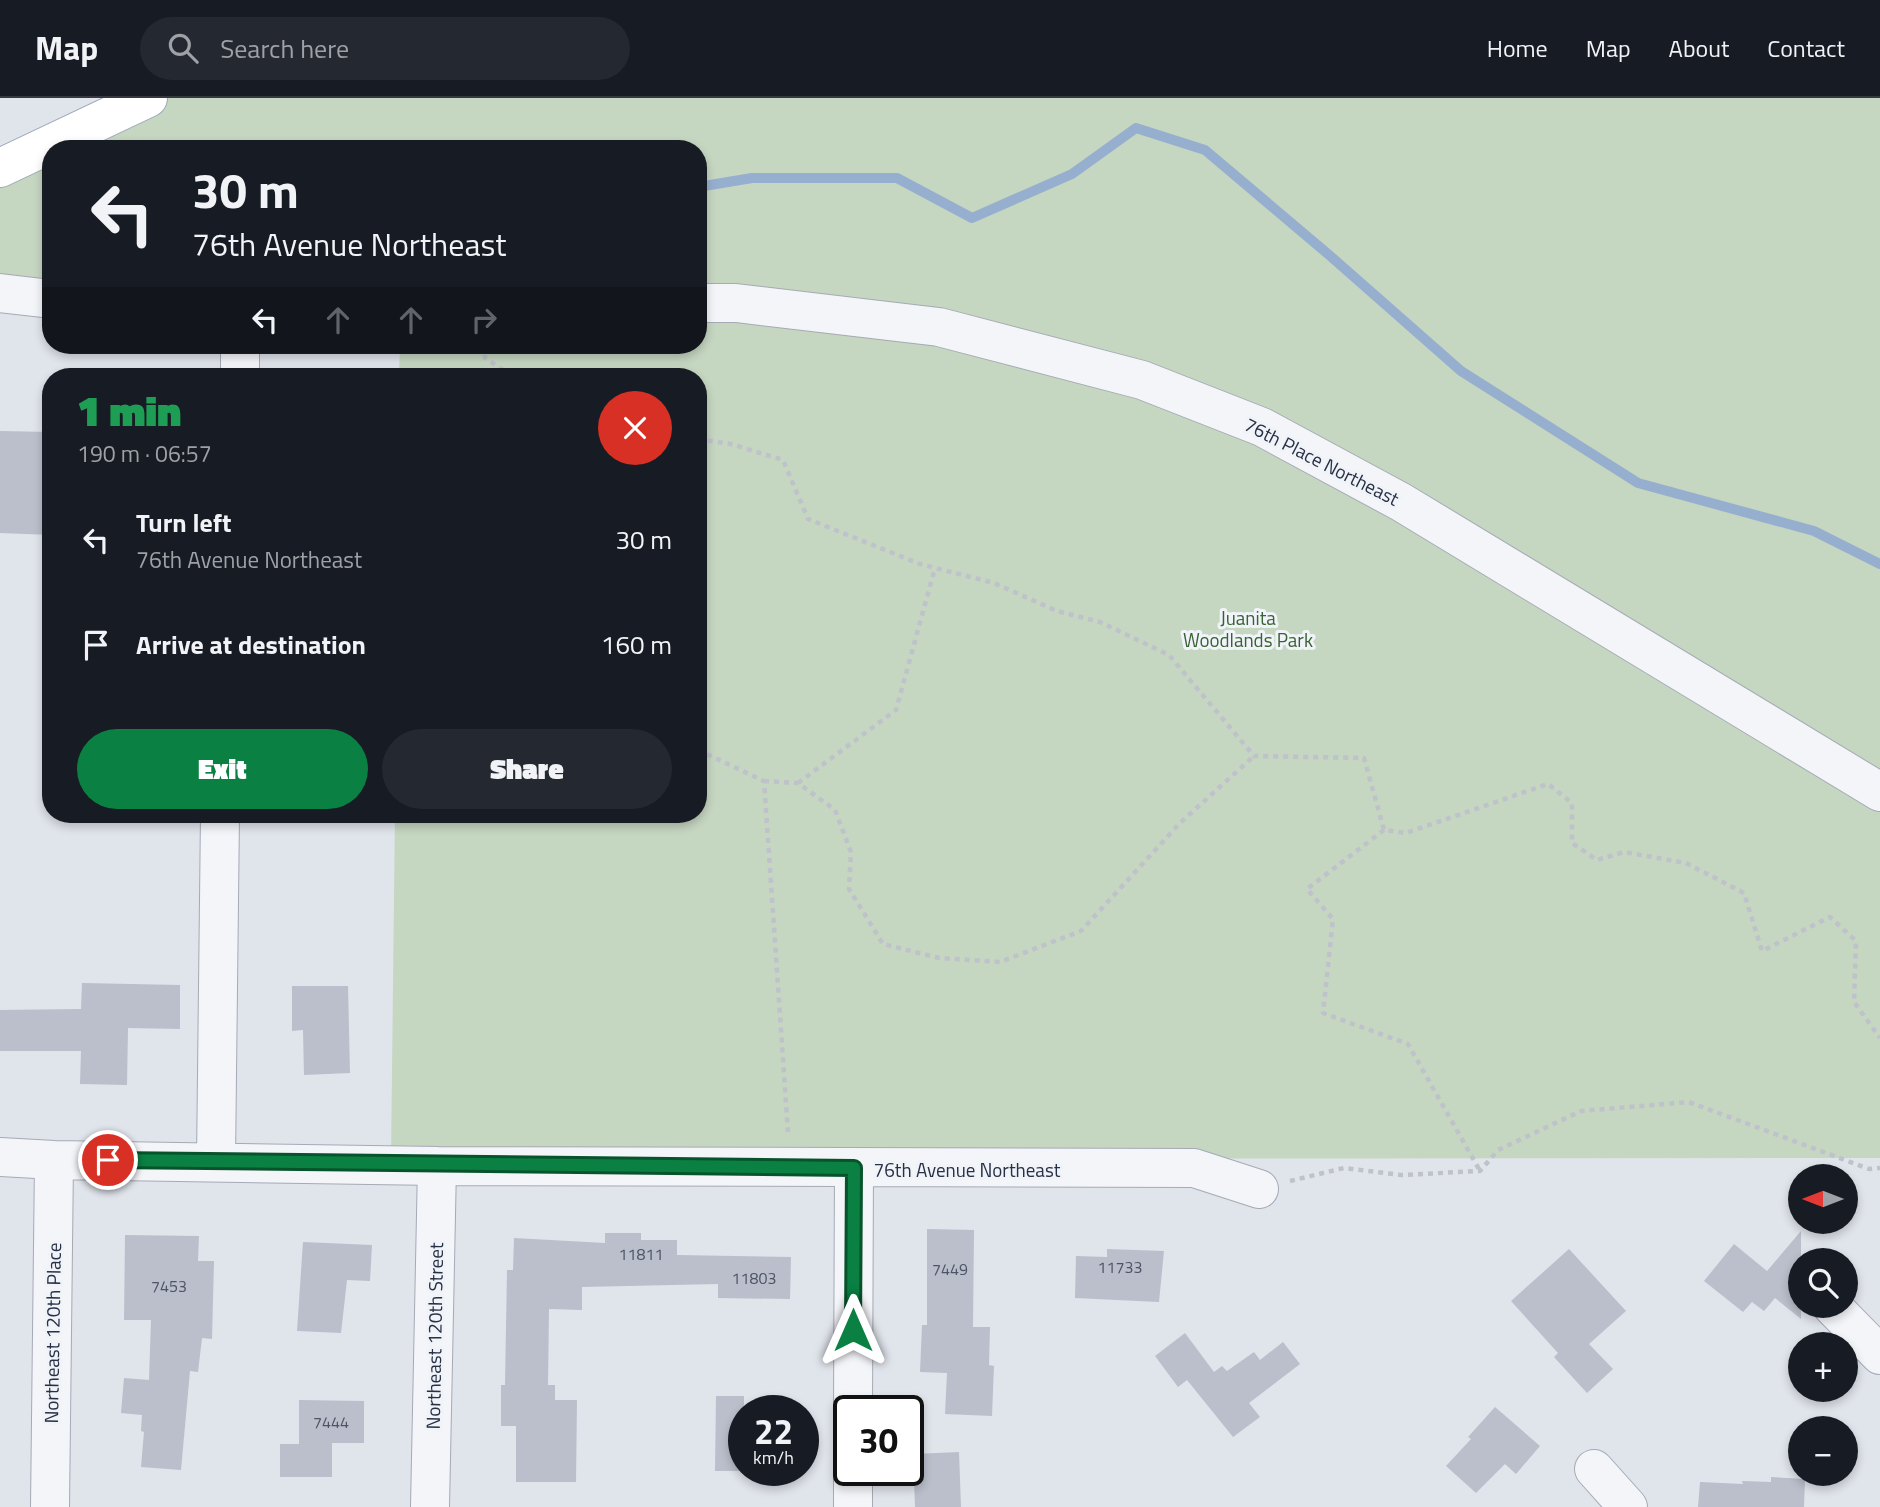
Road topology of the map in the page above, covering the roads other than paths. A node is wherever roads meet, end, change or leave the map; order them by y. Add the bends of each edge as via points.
1 (149, 98) edge
2 (110, 106) edge
3 (50, 140) edge
4 (42, 144) edge
5 (0, 168) edge
6 (0, 293) edge
7 (42, 298) edge
8 (707, 303) edge
9 (1880, 792) edge
10 (220, 823) edge
11 (0, 1157) edge
12 (54, 1160) junction
13 (216, 1162) junction
14 (437, 1166) junction
15 (854, 1168) junction
16 (1259, 1189) road end
17 (1844, 1318) edge
18 (1880, 1355) edge
19 (853, 1395) edge
20 (1594, 1469) dead end
21 (853, 1486) edge
22 (50, 1507) edge
23 (430, 1507) edge
24 (853, 1507) edge
25 (1628, 1507) edge

1 - 2 main road
2 - 3 main road
4 - 5 main road
6 - 7 street
8 - 9 street, 76th Place Northeast via 939,327 1142,380 1262,427 1401,502
10 - 13 street
11 - 12 street, 76th Avenue Northeast
12 - 13 street, 76th Avenue Northeast
12 - 22 street, Northeast 120th Place
13 - 14 street, 76th Avenue Northeast
14 - 15 street, 76th Avenue Northeast
14 - 23 street, Northeast 120th Street
15 - 16 street, 76th Avenue Northeast via 1194,1168
15 - 19 street
17 - 18 street
20 - 25 street
21 - 24 street

